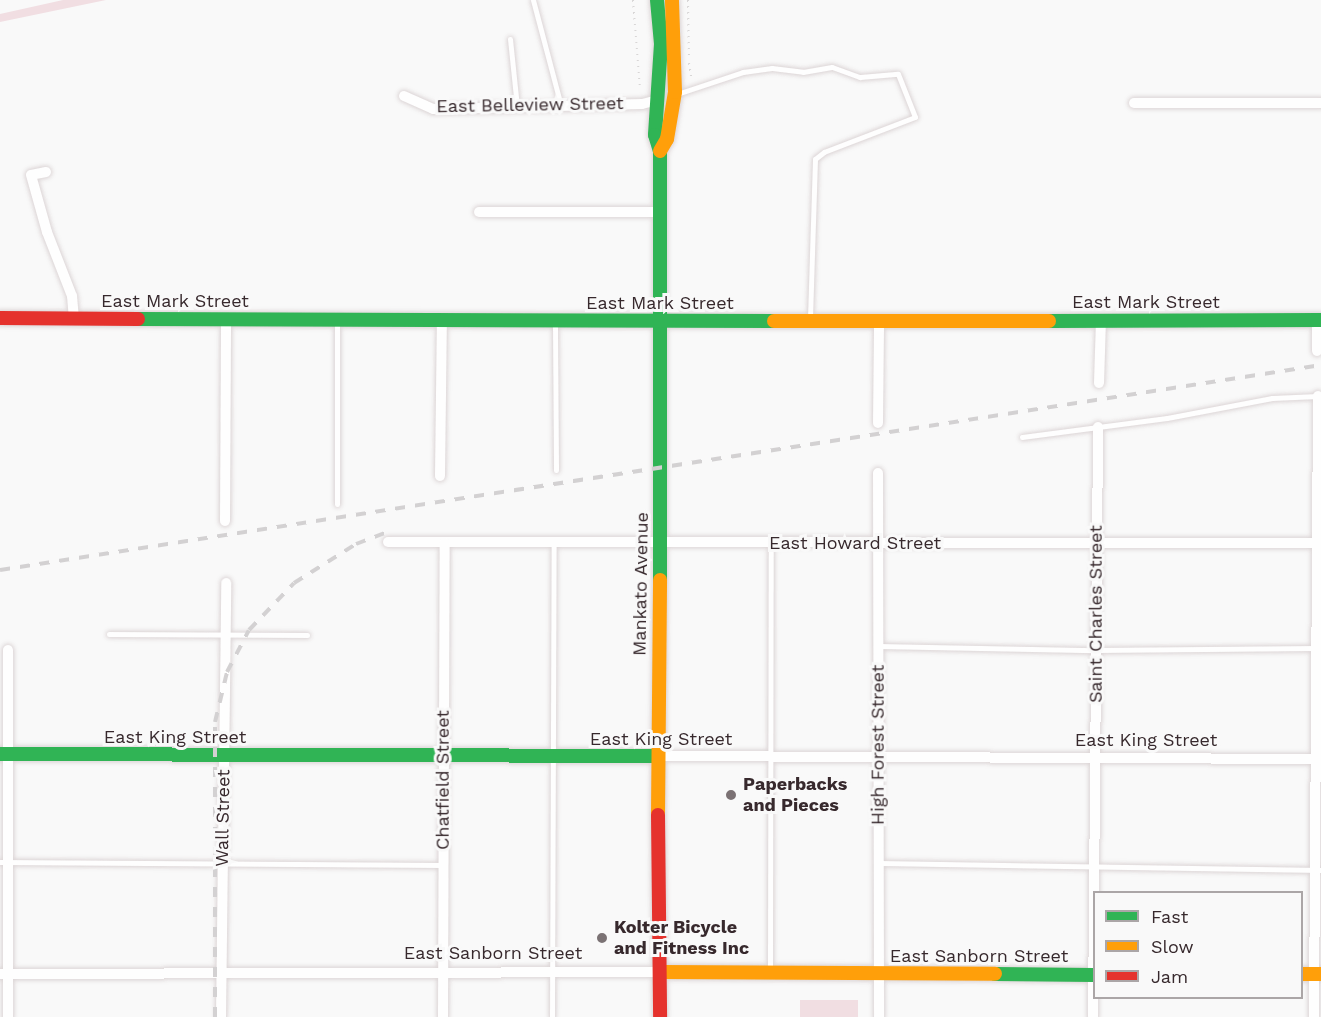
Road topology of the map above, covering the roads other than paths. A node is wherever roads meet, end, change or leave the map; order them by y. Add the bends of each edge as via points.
1 (533, 0) edge
2 (657, 0) edge
3 (672, 0) edge
4 (510, 39) dead end
5 (675, 94) junction
6 (404, 96) dead end
7 (658, 100) junction
8 (1134, 103) dead end
9 (1321, 103) edge
10 (561, 106) junction
11 (517, 107) junction
12 (660, 151) junction
13 (46, 172) dead end
14 (479, 212) dead end
15 (660, 212) junction
16 (0, 318) edge
17 (74, 318) junction
18 (226, 319) junction
19 (658, 320) junction
20 (810, 320) junction
21 (879, 320) junction
22 (1101, 320) junction
23 (1319, 320) edge
24 (337, 321) junction
25 (555, 321) junction
26 (442, 322) junction
27 (1317, 351) dead end
28 (1099, 383) dead end
29 (1318, 396) joint
30 (878, 423) dead end
31 (1098, 427) junction
32 (1022, 436) dead end
33 (556, 470) dead end
34 (878, 473) dead end
35 (440, 476) dead end
36 (337, 504) dead end
37 (225, 521) dead end
38 (388, 543) dead end
39 (445, 543) junction
40 (554, 543) junction
41 (661, 543) junction
42 (771, 543) junction
43 (878, 543) junction
44 (1095, 543) junction
45 (1318, 543) edge
46 (226, 583) dead end
47 (109, 634) dead end
48 (307, 635) dead end
49 (226, 636) junction
50 (878, 646) junction
51 (1318, 648) edge
52 (8, 650) dead end
53 (1095, 650) junction
54 (3, 754) edge
55 (225, 755) junction
56 (443, 756) junction
57 (551, 756) junction
58 (657, 756) junction
59 (769, 757) junction
60 (878, 757) junction
61 (1095, 758) junction
62 (1318, 758) edge
63 (3, 862) edge
64 (878, 863) junction
65 (223, 864) junction
66 (443, 865) junction
67 (1093, 865) junction
68 (1318, 870) edge
69 (1093, 891) edge
70 (221, 971) junction
71 (444, 971) junction
72 (553, 972) junction
73 (661, 972) junction
74 (770, 973) junction
75 (4, 974) edge
76 (878, 974) junction
77 (1312, 974) edge
78 (1093, 975) edge
79 (1093, 999) edge
80 (8, 1017) edge
81 (221, 1017) edge
82 (443, 1017) edge
83 (552, 1017) edge
84 (660, 1017) edge
85 (879, 1017) edge
86 (1093, 1017) edge
87 (1314, 1017) edge

1 - 10 lane
2 - 7 street, Mankato Avenue via 661,44
3 - 5 street, Mankato Avenue
4 - 11 lane
5 - 12 street, Mankato Avenue via 667,139
5 - 20 lane via 743,72 772,68 803,72 832,67 860,77 898,74 915,117 815,159
6 - 11 street, East Belleview Street via 433,109
7 - 10 street, East Belleview Street via 642,104
7 - 12 street, Mankato Avenue via 655,135
8 - 9 street
10 - 11 street, East Belleview Street
12 - 15 street, Mankato Avenue
13 - 17 street via 31,175 47,232 72,296
14 - 15 street
15 - 19 street, Mankato Avenue
16 - 17 street, East Mark Street
17 - 18 street, East Mark Street
18 - 24 street, East Mark Street
18 - 37 street
19 - 20 street, East Mark Street
19 - 25 street, East Mark Street
19 - 41 street, Mankato Avenue
20 - 21 street, East Mark Street
21 - 22 street, East Mark Street
21 - 30 street
22 - 23 street, East Mark Street
22 - 28 street
23 - 27 street
24 - 26 street, East Mark Street
24 - 36 lane
25 - 26 street, East Mark Street
25 - 33 lane
26 - 35 street
29 - 31 lane via 1272,398
29 - 45 street
31 - 32 lane
31 - 44 street, Saint Charles Street
34 - 43 street, High Forest Street
38 - 39 street, East Howard Street
39 - 40 street, East Howard Street
39 - 56 street, Chatfield Street
40 - 41 street, East Howard Street
40 - 57 lane
41 - 42 street, East Howard Street
41 - 58 street, Mankato Avenue
42 - 43 street, East Howard Street
42 - 59 lane
43 - 44 street, East Howard Street
43 - 50 street, High Forest Street
44 - 45 street, East Howard Street
44 - 53 street, Saint Charles Street
45 - 51 street
46 - 49 street, Wall Street
47 - 49 lane
48 - 49 lane
49 - 55 street, Wall Street
50 - 53 lane
50 - 60 street, High Forest Street
51 - 53 lane
51 - 62 street
52 - 54 street
53 - 61 street, Saint Charles Street
54 - 55 street, East King Street
54 - 63 street
55 - 56 street, East King Street
55 - 65 street, Wall Street
56 - 57 street, East King Street
56 - 66 street, Chatfield Street
57 - 58 street, East King Street
57 - 72 lane
58 - 59 street, East King Street
58 - 73 street, Mankato Avenue
59 - 60 street, East King Street
59 - 74 lane
60 - 61 street, East King Street
60 - 64 street, High Forest Street
61 - 62 street, East King Street
61 - 67 street, Saint Charles Street
62 - 68 street
63 - 65 lane
63 - 75 street
64 - 67 lane
64 - 76 street, High Forest Street
65 - 66 lane
65 - 70 street, Wall Street
66 - 71 street, Chatfield Street
67 - 68 lane
67 - 69 street, Saint Charles Street
68 - 77 street
70 - 71 street, East Sanborn Street
70 - 75 street, East Sanborn Street
70 - 81 street, Wall Street
71 - 72 street, East Sanborn Street
71 - 82 street, Chatfield Street
72 - 73 street, East Sanborn Street
72 - 83 lane
73 - 74 street, East Sanborn Street
73 - 84 street, Mankato Avenue
74 - 76 street, East Sanborn Street
75 - 80 street
76 - 78 street, East Sanborn Street
76 - 85 street, High Forest Street
77 - 87 street
79 - 86 street, Saint Charles Street

